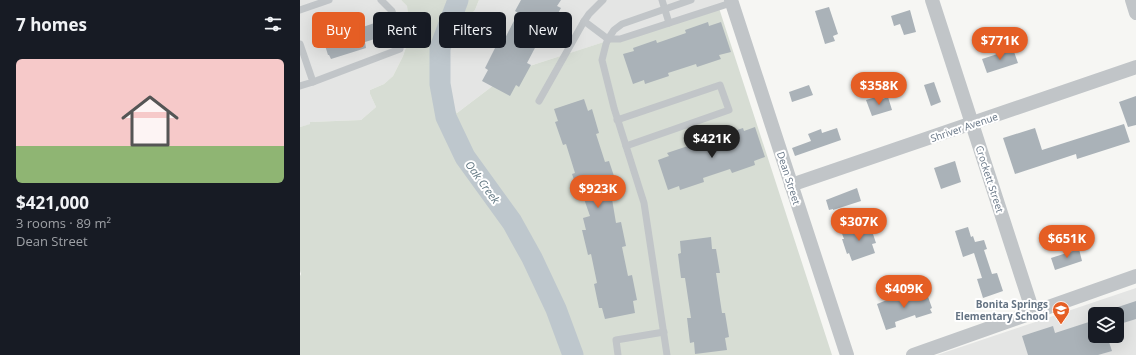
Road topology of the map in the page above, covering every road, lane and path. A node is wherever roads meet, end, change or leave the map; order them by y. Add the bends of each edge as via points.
1 (329, 0) edge
2 (381, 0) edge
3 (602, 0) edge
4 (662, 0) edge
5 (691, 0) edge
6 (932, 0) edge
7 (1132, 0) edge
8 (731, 1) edge
9 (665, 9) junction
10 (300, 10) edge
11 (1136, 13) edge
12 (584, 21) junction
13 (669, 23) junction
14 (608, 39) junction
15 (300, 44) edge
16 (1136, 67) edge
17 (312, 82) junction
18 (300, 86) edge
19 (539, 101) dead end
20 (617, 120) junction
21 (972, 124) junction
22 (626, 146) junction
23 (791, 185) junction
24 (1136, 276) edge
25 (1033, 312) junction
26 (664, 332) junction
27 (618, 355) edge
28 (668, 355) edge
29 (848, 355) edge
30 (913, 355) edge

1 - 10 lane
2 - 17 lane via 392,11 401,40 400,49
3 - 12 lane
4 - 9 lane
5 - 9 lane
6 - 21 street, Crockett Street
7 - 11 street
8 - 13 lane
8 - 23 street, Dean Street
9 - 13 lane
9 - 14 lane via 622,24
12 - 14 lane
12 - 19 lane
13 - 14 lane via 620,39
14 - 20 lane via 602,60
15 - 17 lane
16 - 21 street, Shriver Avenue
17 - 18 lane
20 - 22 lane
20 - 22 lane via 720,85 728,110
21 - 23 street, Shriver Avenue
21 - 25 street, Crockett Street
22 - 26 lane via 644,203
23 - 29 street, Dean Street
24 - 25 street
25 - 30 street
26 - 27 lane via 616,340
26 - 28 lane

